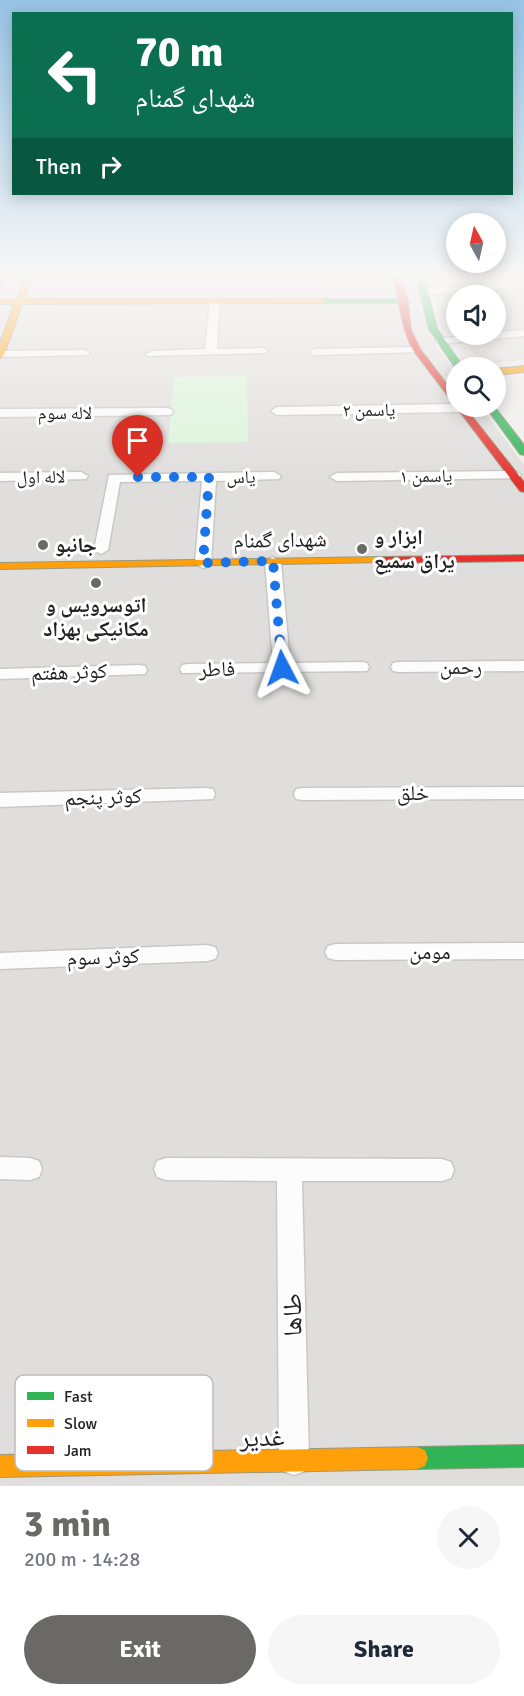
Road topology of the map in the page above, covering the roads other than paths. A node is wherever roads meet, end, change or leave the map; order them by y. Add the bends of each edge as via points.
1 (212, 344) edge
2 (414, 344) edge
3 (443, 344) edge
4 (417, 350) junction
5 (262, 351) dead end
6 (212, 352) junction
7 (315, 352) dead end
8 (84, 353) dead end
9 (0, 354) edge
10 (152, 354) dead end
11 (452, 357) edge
12 (524, 369) edge
13 (506, 371) edge
14 (446, 389) edge
15 (446, 406) edge
16 (277, 411) dead end
17 (166, 412) dead end
18 (0, 413) edge
19 (468, 417) edge
20 (497, 417) edge
21 (524, 452) edge
22 (514, 475) junction
23 (81, 476) dead end
24 (274, 476) dead end
25 (0, 477) edge
26 (209, 477) junction
27 (337, 477) dead end
28 (524, 489) edge
29 (101, 550) dead end
30 (524, 558) edge
31 (273, 561) junction
32 (203, 563) junction
33 (0, 566) edge
34 (524, 666) edge
35 (399, 667) dead end
36 (282, 668) junction
37 (361, 668) dead end
38 (188, 669) dead end
39 (139, 670) dead end
40 (0, 674) edge
41 (524, 793) edge
42 (206, 794) dead end
43 (303, 794) dead end
44 (0, 800) edge
45 (524, 951) edge
46 (336, 952) dead end
47 (207, 953) dead end
48 (0, 961) edge
49 (0, 1168) edge
50 (30, 1168) dead end
51 (166, 1169) dead end
52 (289, 1170) junction
53 (442, 1170) dead end
54 (524, 1456) edge
55 (294, 1460) junction
56 (213, 1462) edge
57 (0, 1466) edge
58 (15, 1466) edge

1 - 6 street
2 - 4 street
3 - 11 street
4 - 7 street
4 - 14 street
5 - 6 street
6 - 10 street
8 - 9 street
12 - 13 street
15 - 16 street, یاسمن ۲
17 - 18 street, لاله سوم
19 - 22 street
20 - 21 street
22 - 27 street, یاسمن ۱
22 - 28 street
23 - 25 street, لاله اول
24 - 26 street, یاس
26 - 29 street, یاس via 114,478
26 - 32 street, یاس
30 - 31 street, شهدای گمنام
31 - 32 street, شهدای گمنام
31 - 36 street
32 - 33 street, شهدای گمنام
34 - 35 street, رحمن
36 - 37 street, فاطر
36 - 38 street, فاطر
39 - 40 street, کوثر هفتم
41 - 43 street, خلق
42 - 44 street, کوثر پنجم
45 - 46 street, مومن
47 - 48 street, کوثر سوم
49 - 50 street
51 - 52 street
52 - 53 street
52 - 55 street, طاها
54 - 55 street, غدیر
55 - 56 street, غدیر
57 - 58 street, غدیر

